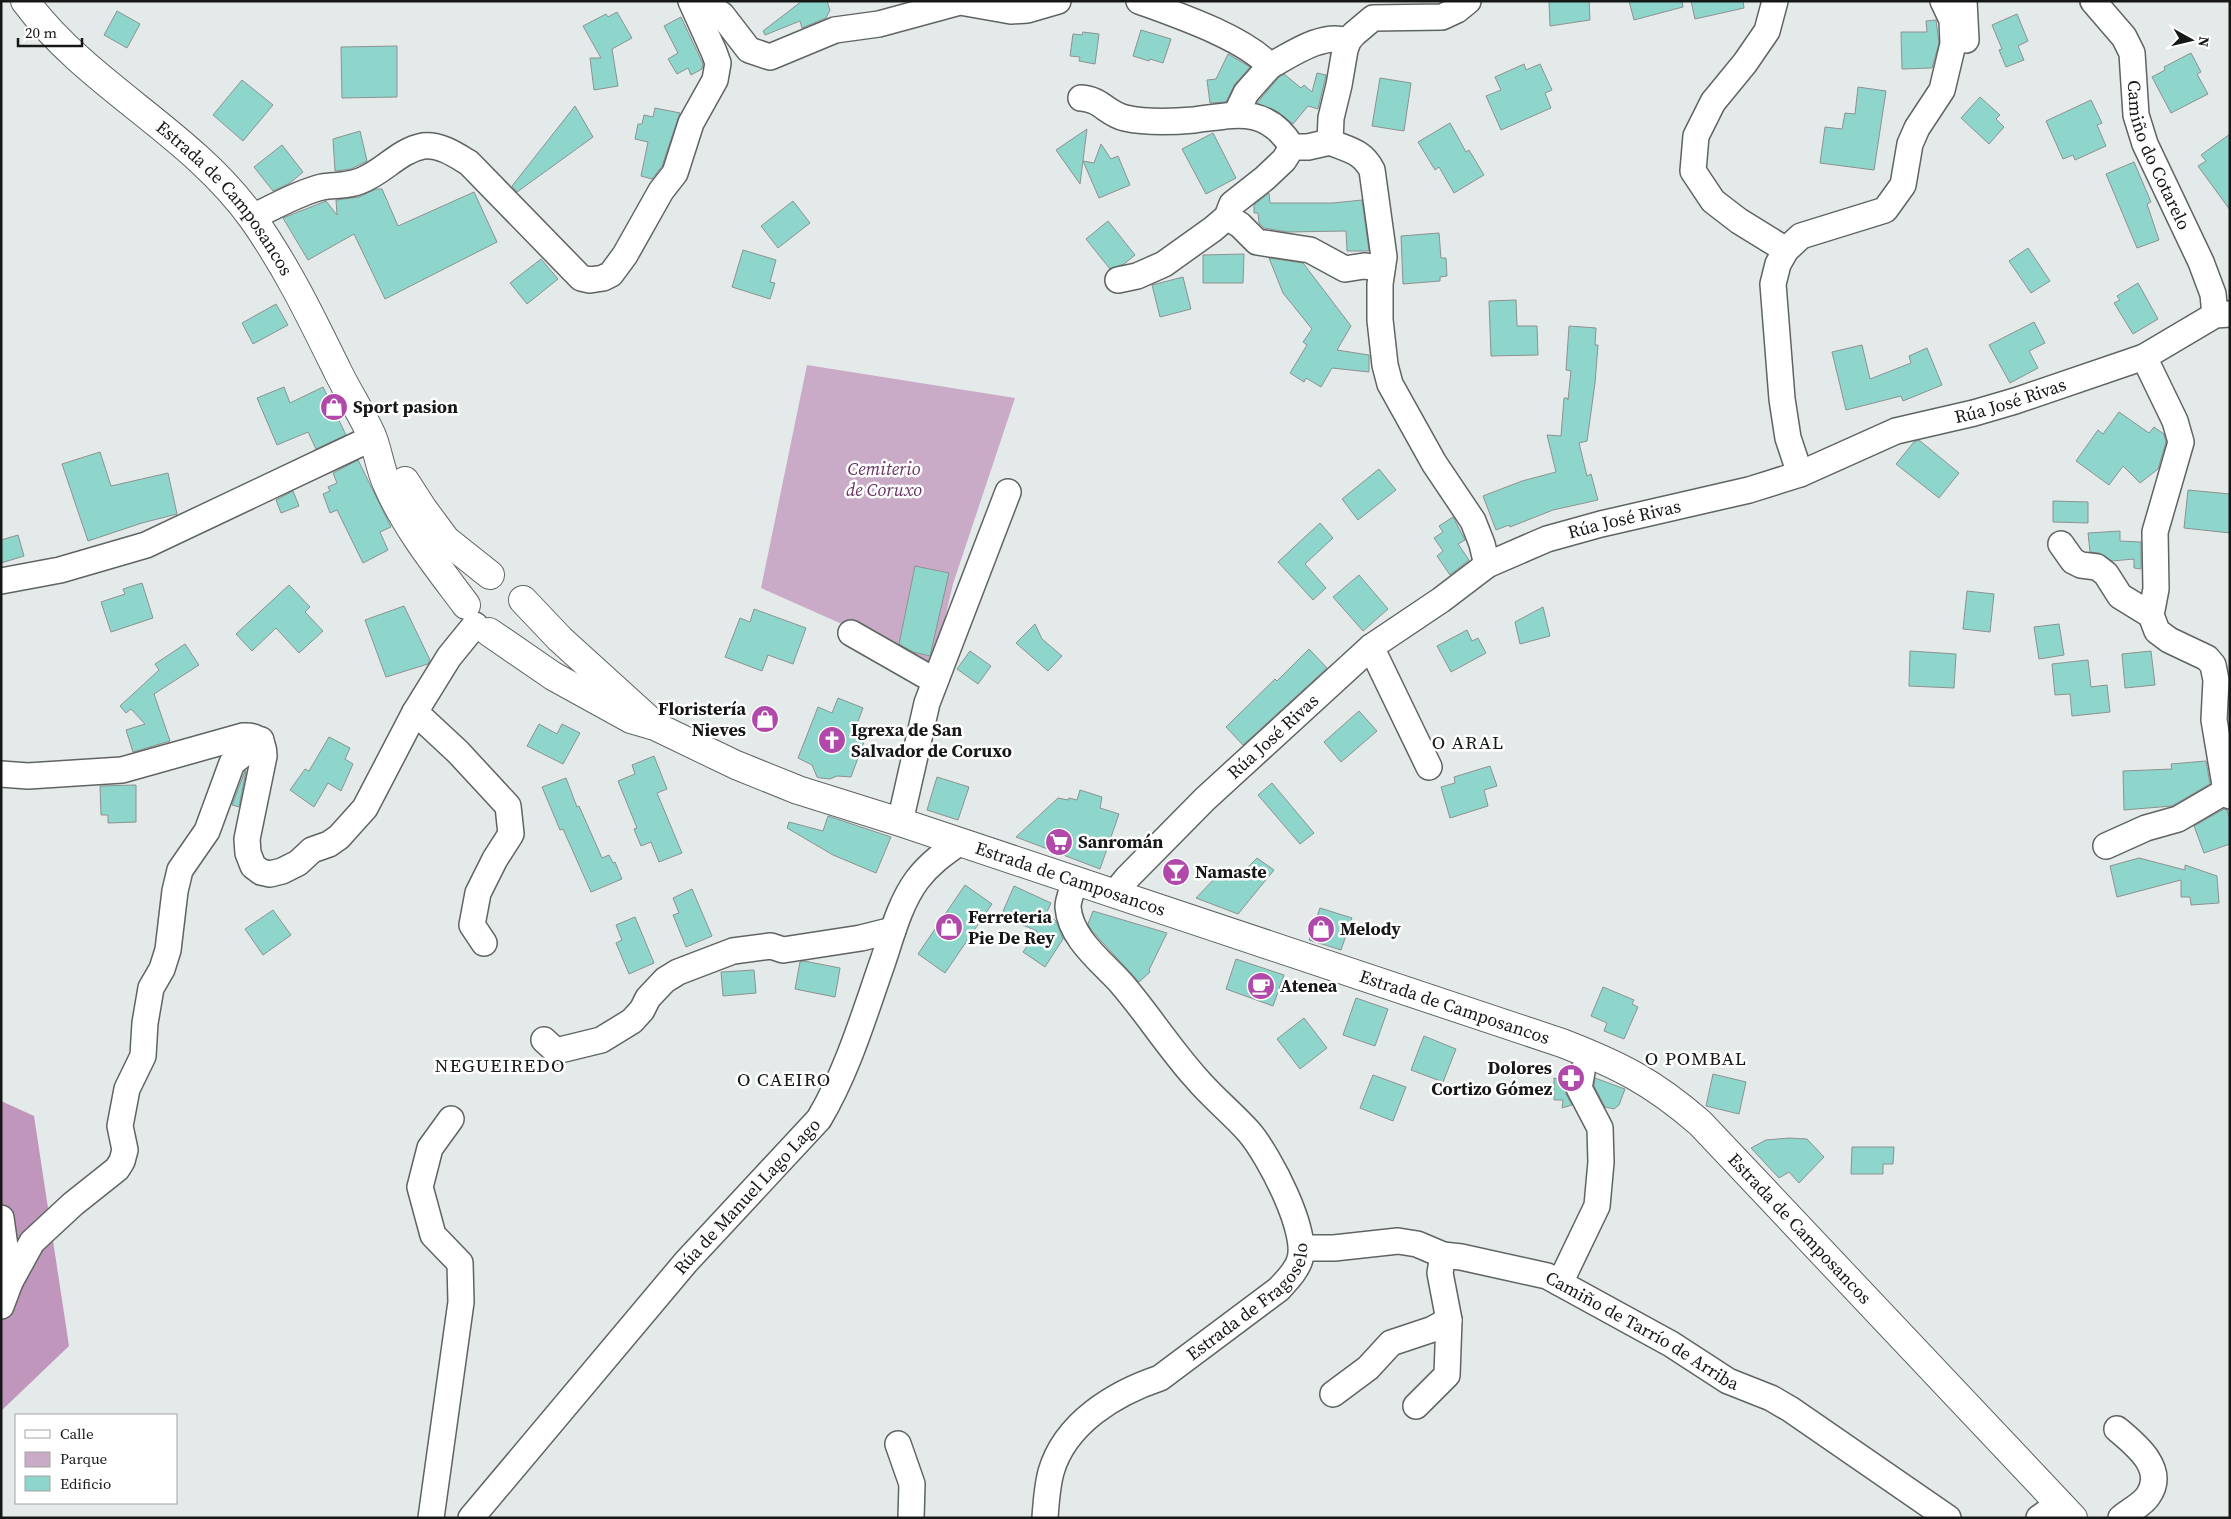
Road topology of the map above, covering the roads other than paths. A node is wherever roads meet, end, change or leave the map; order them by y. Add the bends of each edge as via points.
1 (25, 1) edge
2 (691, 1) edge
3 (702, 1) edge
4 (1058, 1) edge
5 (1139, 1) edge
6 (1468, 1) edge
7 (1775, 1) edge
8 (1943, 1) edge
9 (1964, 1) edge
10 (2093, 1) edge
11 (1368, 9) edge
12 (1348, 41) junction
13 (1964, 63) dead end
14 (1270, 66) junction
15 (1081, 98) dead end
16 (1236, 114) junction
17 (1330, 142) junction
18 (1292, 147) junction
19 (1227, 217) junction
20 (252, 218) junction
21 (1786, 250) junction
22 (1382, 268) junction
23 (1118, 280) dead end
24 (2222, 314) edge
25 (2144, 358) junction
26 (372, 438) junction
27 (1800, 474) junction
28 (1008, 492) dead end
29 (2061, 544) dead end
30 (1487, 566) junction
31 (490, 575) junction
32 (1, 581) edge
33 (523, 600) junction
34 (2151, 615) junction
35 (477, 620) junction
36 (851, 633) dead end
37 (1371, 647) junction
38 (935, 681) junction
39 (415, 712) junction
40 (655, 726) junction
41 (261, 740) junction
42 (1429, 767) dead end
43 (1, 774) edge
44 (2228, 794) edge
45 (900, 822) junction
46 (960, 842) junction
47 (2106, 846) dead end
48 (1075, 881) junction
49 (1114, 894) junction
50 (894, 930) junction
51 (484, 943) dead end
52 (544, 1040) dead end
53 (1582, 1072) dead end
54 (451, 1119) dead end
55 (1, 1218) edge
56 (1302, 1248) junction
57 (1443, 1255) junction
58 (10, 1282) junction
59 (1560, 1283) junction
60 (1, 1306) edge
61 (1448, 1320) junction
62 (1333, 1394) dead end
63 (1416, 1406) dead end
64 (2117, 1429) dead end
65 (898, 1444) dead end
66 (2057, 1513) edge
67 (431, 1518) edge
68 (471, 1518) edge
69 (911, 1518) edge
70 (1044, 1518) edge
71 (1948, 1518) edge
72 (2121, 1518) edge

1 - 20 main road, Estrada de Camposancos via 67,48 194,154
2 - 20 street via 718,63 715,80 691,123 675,173 625,255 611,274 603,278 581,278 469,163 447,150 425,146 402,153 378,173 358,183 322,187 290,198
3 - 4 street via 722,15 749,50 770,57 835,30 879,24 960,2 1011,11
5 - 14 street via 1218,33 1260,55
6 - 11 street via 1442,16
7 - 21 street via 1766,31 1745,63 1712,102 1696,136 1693,171 1713,201 1739,222
8 - 21 street via 1952,20 1953,44 1942,90 1910,144 1903,186 1886,210 1801,236
9 - 13 street
10 - 24 street, Camiño do Cotarelo via 2124,37 2132,53 2136,114 2145,144 2175,203
11 - 12 street
12 - 14 street via 1338,38 1323,40
12 - 17 street via 1331,118
14 - 16 street via 1246,93
15 - 16 street via 1101,103 1125,118 1162,122
16 - 18 street via 1265,121 1276,128
17 - 18 street
17 - 22 street via 1357,152 1372,170 1384,257
18 - 19 street via 1284,160 1232,204
19 - 22 street via 1240,224 1257,242 1310,250 1345,269
19 - 23 street via 1164,264
20 - 26 main road, Estrada de Camposancos via 299,294
21 - 27 street via 1773,284 1782,399 1788,438
22 - 30 street via 1380,320 1390,384 1434,463 1473,521
24 - 25 street, Rúa José Rivas
25 - 27 street, Rúa José Rivas via 2006,403 1896,431
25 - 34 street via 2175,421 2181,442 2155,532 2156,589
26 - 31 main road, Estrada de Camposancos via 446,540
26 - 32 street via 146,546 60,570
26 - 35 main road, Estrada de Camposancos via 387,483 423,548
27 - 30 street, Rúa José Rivas via 1749,490 1547,539
28 - 38 street
29 - 34 street via 2073,561 2097,567 2106,574 2120,596
30 - 37 street, Rúa José Rivas
31 - 33 main road, Estrada de Camposancos via 508,578 520,591
31 - 35 main road via 482,577 470,589
33 - 35 main road via 520,615 511,627 497,632
33 - 40 main road, Estrada de Camposancos via 560,639
34 - 44 street via 2157,630 2163,635 2207,658 2213,665 2216,680 2214,720
35 - 39 street via 449,657
35 - 40 main road, Estrada de Camposancos via 554,676 631,719
36 - 38 street
37 - 42 street
37 - 49 street, Rúa José Rivas via 1205,798
38 - 45 street via 926,702
39 - 41 street via 359,815 329,844 312,850 298,863 270,874 254,866 248,853 247,839 264,756
39 - 51 street via 508,806 511,834 478,893 472,926
40 - 45 main road, Estrada de Camposancos via 736,765 798,790
41 - 43 street via 252,735 243,736 122,770 28,776
41 - 58 street via 232,763 207,831 180,870 168,950 151,988 143,1056 127,1089 120,1126 126,1150 122,1161 117,1169 32,1242
44 - 47 street via 2178,819 2146,828
45 - 46 main road, Estrada de Camposancos
46 - 48 main road, Estrada de Camposancos
46 - 50 street, Rúa de Manuel Lago Lago via 935,860 916,881
48 - 49 main road, Estrada de Camposancos
48 - 56 street, Estrada de Fragoselo via 1068,906 1085,946 1121,984 1195,1078 1261,1147 1286,1196
49 - 66 main road, Estrada de Camposancos via 1562,1043 1607,1060 1658,1088 1700,1123
50 - 52 street via 783,950 771,946 732,952 665,980 632,1021 601,1040 556,1051
50 - 68 street, Rúa de Manuel Lago Lago via 849,1059 819,1120 686,1262
53 - 59 street via 1579,1088 1600,1128 1598,1206
54 - 67 street via 430,1148 420,1187 433,1235 460,1263 461,1302
55 - 58 street
56 - 57 street, Camiño de Tarrío de Arriba via 1334,1248 1398,1240
56 - 70 street, Estrada de Fragoselo via 1300,1262 1278,1289 1160,1378 1118,1396 1092,1413 1059,1453 1051,1472
57 - 59 street, Camiño de Tarrío de Arriba via 1548,1276
57 - 61 street via 1440,1273
58 - 60 street
59 - 71 street, Camiño de Tarrío de Arriba via 1671,1344 1728,1381 1790,1409
61 - 62 street via 1433,1329 1391,1343 1368,1368
61 - 63 street via 1447,1375
64 - 72 street via 2150,1461 2153,1478 2147,1498
65 - 69 street via 912,1484

